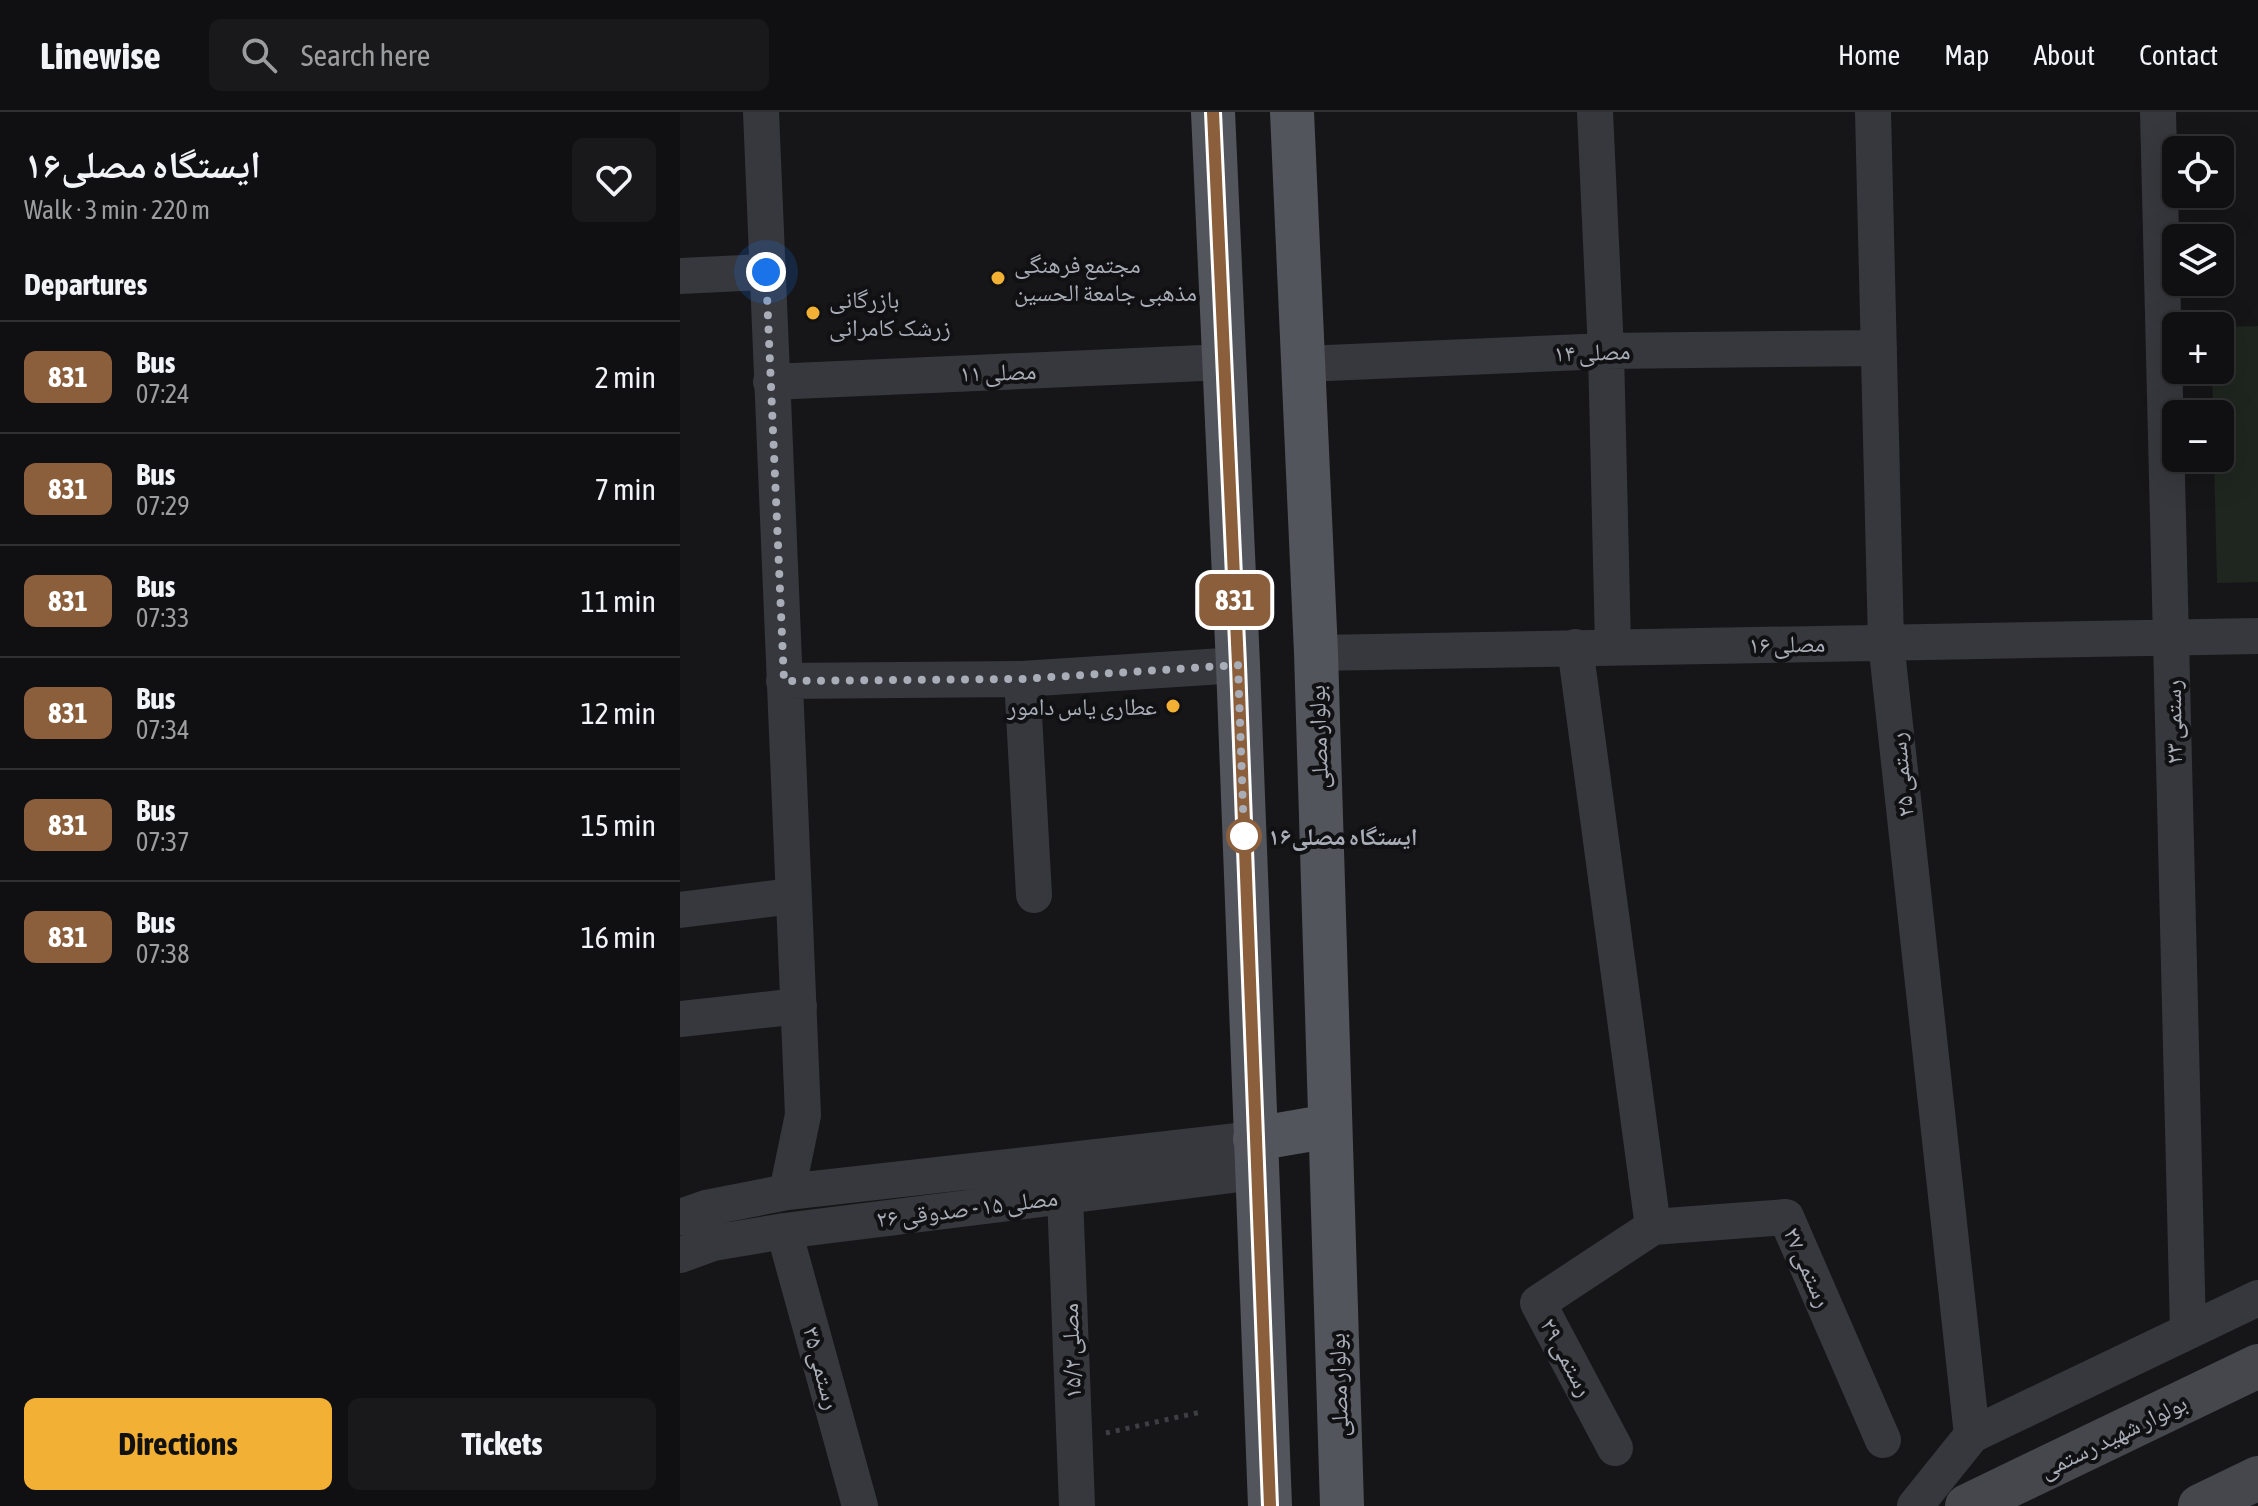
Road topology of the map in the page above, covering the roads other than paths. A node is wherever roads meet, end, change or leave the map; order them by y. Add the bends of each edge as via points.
1 (761, 112) edge
2 (1213, 112) edge
3 (1292, 112) edge
4 (1595, 112) edge
5 (1873, 112) edge
6 (2158, 112) edge
7 (766, 272) junction
8 (680, 276) edge
9 (1879, 348) junction
10 (1606, 351) junction
11 (1225, 362) junction
12 (1304, 364) junction
13 (771, 382) junction
14 (2258, 636) edge
15 (2171, 638) junction
16 (1886, 642) junction
17 (1613, 646) junction
18 (1575, 647) junction
19 (1316, 653) junction
20 (1238, 665) junction
21 (1022, 679) junction
22 (784, 681) junction
23 (1034, 895) dead end
24 (792, 896) junction
25 (680, 910) edge
26 (799, 1006) junction
27 (680, 1019) edge
28 (1330, 1126) junction
29 (1255, 1156) junction
30 (787, 1192) junction
31 (1065, 1196) junction
32 (680, 1217) edge
33 (1653, 1227) junction
34 (784, 1231) junction
35 (680, 1255) edge
36 (2258, 1298) edge
37 (2188, 1331) junction
38 (2258, 1366) edge
39 (1972, 1435) junction
40 (1883, 1440) dead end
41 (1615, 1448) dead end
42 (2258, 1478) edge
43 (860, 1506) edge
44 (1077, 1506) edge
45 (1270, 1506) edge
46 (1342, 1506) edge
47 (1915, 1506) edge
48 (1967, 1506) edge
49 (2200, 1506) edge

1 - 7 street
2 - 11 main road
3 - 12 main road, بولوار مصلی
4 - 10 street
5 - 9 street, رستمی ۲۵
6 - 15 street, رستمی ۲۳
7 - 8 street
7 - 13 street
9 - 10 street, مصلی ۱۴
9 - 16 street, رستمی ۲۵
10 - 12 street, مصلی ۱۴
10 - 17 street
11 - 13 street, مصلی ۱۱
11 - 20 main road
12 - 19 main road, بولوار مصلی
13 - 22 street
14 - 15 street, مصلی ۱۶
15 - 16 street, مصلی ۱۶
15 - 37 street, رستمی ۲۳
16 - 17 street, مصلی ۱۶
16 - 39 street, رستمی ۲۵
17 - 18 street, مصلی ۱۶
18 - 19 street, مصلی ۱۶
18 - 33 street
19 - 28 main road, بولوار مصلی
20 - 21 street
20 - 29 main road
21 - 22 street
21 - 23 street
22 - 24 street
24 - 25 street
24 - 26 street
26 - 27 street
26 - 30 street via 803,1115
28 - 29 main road
28 - 46 main road, بولوار مصلی
29 - 30 street, مصلی ۱۵ - صدوقی ۲۶
29 - 31 street, مصلی ۱۵ - صدوقی ۲۶
29 - 45 main road
30 - 32 street, مصلی ۱۵ - صدوقی ۲۶
31 - 34 street, مصلی ۱۵ - صدوقی ۲۶
31 - 44 street, مصلی ۱۵/۲
33 - 40 street, رستمی ۲۷ via 1786,1217
33 - 41 street, رستمی ۲۹ via 1538,1303
34 - 35 street, مصلی ۱۵ - صدوقی ۲۶ via 713,1243
34 - 43 street, رستمی ۳۵
36 - 37 street
37 - 39 street
38 - 48 main road, بولوار شهید رستمی
39 - 47 street
42 - 49 main road

